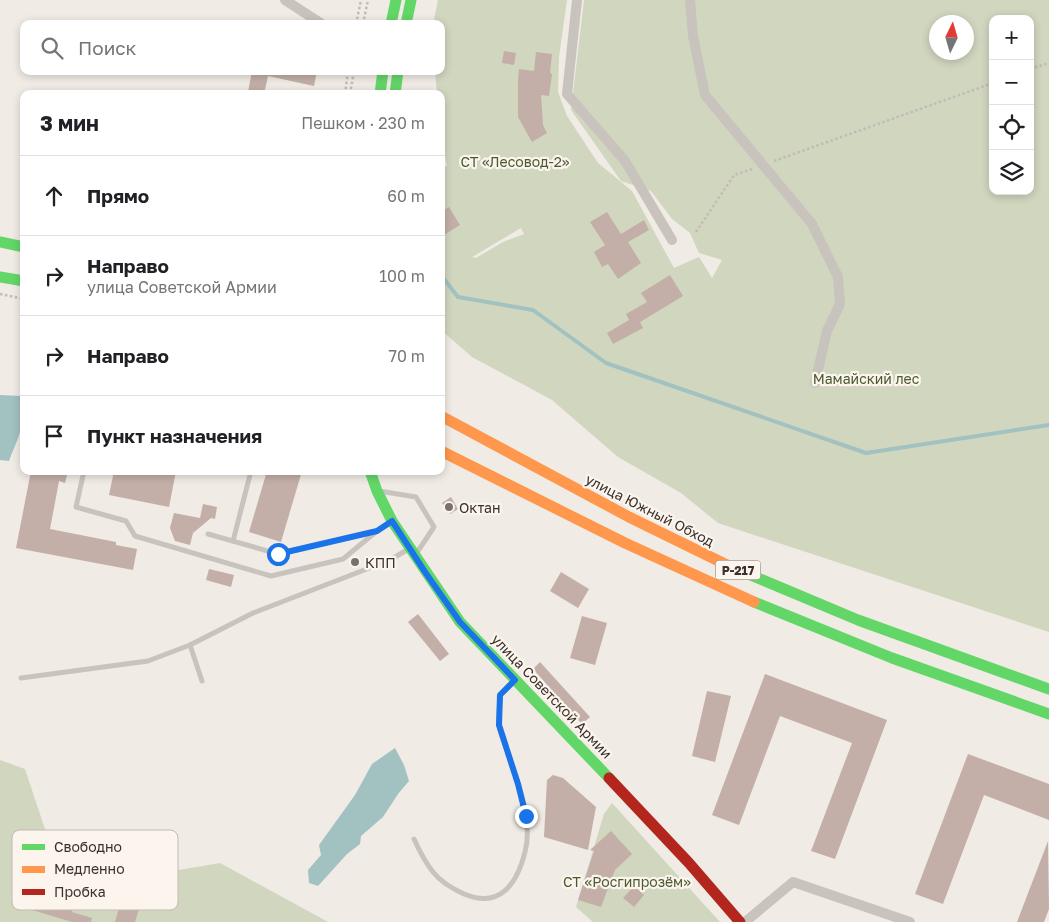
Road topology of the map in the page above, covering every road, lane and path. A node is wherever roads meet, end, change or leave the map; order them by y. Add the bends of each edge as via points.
1 (285, 0) edge
2 (361, 0) edge
3 (368, 0) edge
4 (396, 0) edge
5 (411, 0) edge
6 (578, 0) edge
7 (690, 0) edge
8 (316, 20) edge
9 (357, 20) edge
10 (364, 20) edge
11 (392, 20) edge
12 (407, 20) edge
13 (1049, 63) edge
14 (1034, 69) edge
15 (347, 75) edge
16 (353, 75) edge
17 (382, 75) edge
18 (397, 75) edge
19 (989, 84) edge
20 (346, 90) edge
21 (351, 90) edge
22 (381, 90) edge
23 (396, 90) edge
24 (763, 165) junction
25 (696, 232) dead end
26 (672, 240) dead end
27 (0, 242) edge
28 (20, 246) edge
29 (0, 277) edge
30 (20, 281) edge
31 (0, 294) edge
32 (20, 298) edge
33 (815, 383) dead end
34 (445, 418) edge
35 (445, 453) edge
36 (83, 475) edge
37 (250, 475) edge
38 (371, 475) edge
39 (376, 491) junction
40 (392, 521) junction
41 (377, 531) junction
42 (208, 534) dead end
43 (234, 541) junction
44 (412, 552) junction
45 (190, 645) junction
46 (21, 678) dead end
47 (515, 680) junction
48 (202, 681) dead end
49 (1049, 689) edge
50 (1049, 714) edge
51 (414, 839) dead end
52 (740, 922) edge
53 (745, 922) edge
54 (910, 922) edge

1 - 8 street
2 - 9 path
3 - 10 path
4 - 11 main road
5 - 12 main road
6 - 26 street via 567,94 625,161
7 - 24 street via 693,36 705,95
13 - 14 path
15 - 20 path
16 - 21 path
17 - 22 main road
18 - 23 main road
19 - 24 path
24 - 25 path via 734,175
24 - 33 street via 812,224 838,277 840,304 827,331
27 - 28 main road
29 - 30 main road
31 - 32 path
34 - 49 main road, улица Южный Обход / Р-217 via 648,528 746,573 836,611
35 - 50 main road, Р-217 via 736,595 827,633
36 - 41 lane via 76,507 126,521 135,536 271,576 343,558
37 - 43 lane
38 - 39 main road, улица Советской Армии
39 - 40 main road, улица Советской Армии
39 - 44 lane via 416,497 434,526
40 - 41 lane
40 - 44 main road, улица Советской Армии
41 - 43 lane via 278,554
42 - 43 lane
44 - 45 lane via 253,612
44 - 47 main road, улица Советской Армии via 460,622
45 - 46 lane via 148,661
45 - 48 lane
47 - 51 lane via 500,695 499,725 518,784 526,816 527,837 525,852 509,887 500,895 487,899 473,898 453,889 434,874
47 - 52 main road, улица Советской Армии via 620,788
53 - 54 street via 793,882

